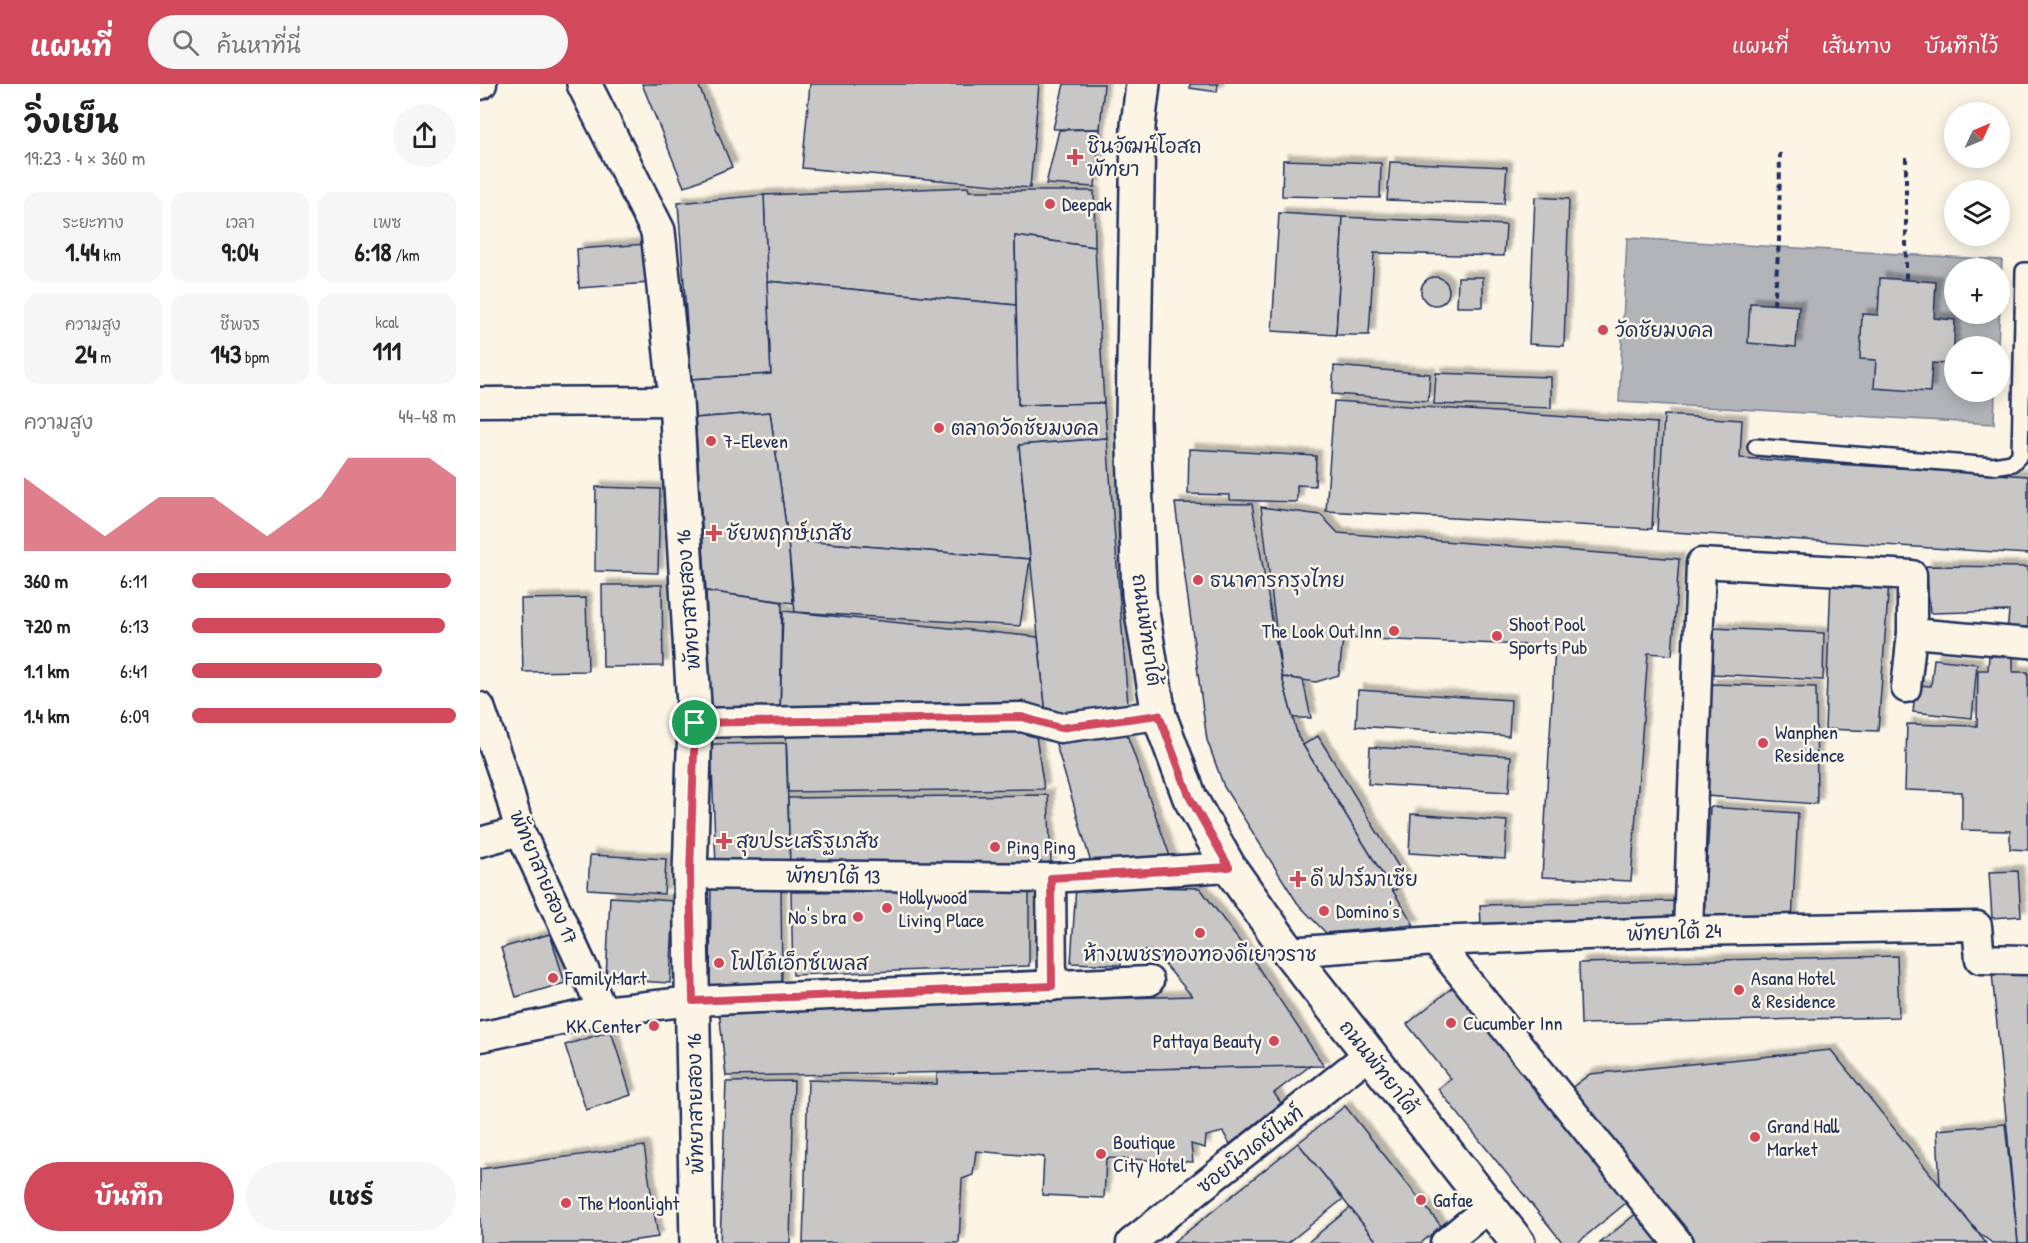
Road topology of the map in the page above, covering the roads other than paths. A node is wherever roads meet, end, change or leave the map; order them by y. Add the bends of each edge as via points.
1 (584, 84) edge
2 (1143, 84) edge
3 (2028, 271) edge
4 (676, 401) junction
5 (480, 402) edge
6 (1756, 447) dead end
7 (1912, 633) junction
8 (2028, 644) edge
9 (1906, 688) dead end
10 (480, 707) edge
11 (1159, 715) junction
12 (695, 723) junction
13 (520, 831) junction
14 (480, 842) edge
15 (1229, 867) junction
16 (690, 874) junction
17 (1051, 878) junction
18 (1688, 930) junction
19 (1435, 941) junction
20 (1290, 952) junction
21 (2028, 960) edge
22 (1149, 981) dead end
23 (1052, 986) junction
24 (693, 1001) junction
25 (603, 1011) junction
26 (480, 1037) edge
27 (1369, 1054) junction
28 (1490, 1207) junction
29 (697, 1243) edge
30 (1131, 1243) edge
31 (1445, 1243) edge
32 (1518, 1243) edge
33 (1678, 1243) edge

1 - 4 main road, พัทยาสายสอง 16 via 658,231
2 - 11 main road, ถนนพัทยาใต้ via 1138,126 1133,421 1139,594
3 - 6 lane via 2024,271 2020,455 2012,463 1993,466
4 - 5 street
4 - 12 main road, พัทยาสายสอง 16
7 - 8 street
7 - 9 street
7 - 18 street via 1912,575 1701,563
10 - 13 street, พัทยาสายสอง 17
11 - 12 street via 1060,728 1022,717
11 - 15 main road, ถนนพัทยาใต้ via 1190,798
12 - 16 main road, พัทยาสายสอง 16
13 - 14 street
13 - 25 street, พัทยาสายสอง 17
15 - 17 street, พัทยาใต้ 13
15 - 20 main road, ถนนพัทยาใต้
16 - 17 street, พัทยาใต้ 13
16 - 24 main road, พัทยาสายสอง 16
17 - 23 street
18 - 19 street, พัทยาใต้ 24
18 - 21 street, พัทยาใต้ 24 via 1977,926 1980,959
19 - 20 street, พัทยาใต้ 24
19 - 33 street
20 - 27 main road, ถนนพัทยาใต้
22 - 23 street
23 - 24 street
24 - 25 street
24 - 29 main road, พัทยาสายสอง 16
25 - 26 street
27 - 28 main road, ถนนพัทยาใต้
27 - 30 street, ซอยนิวเดย์ไนท์
28 - 31 street
28 - 32 main road, ถนนพัทยาใต้

